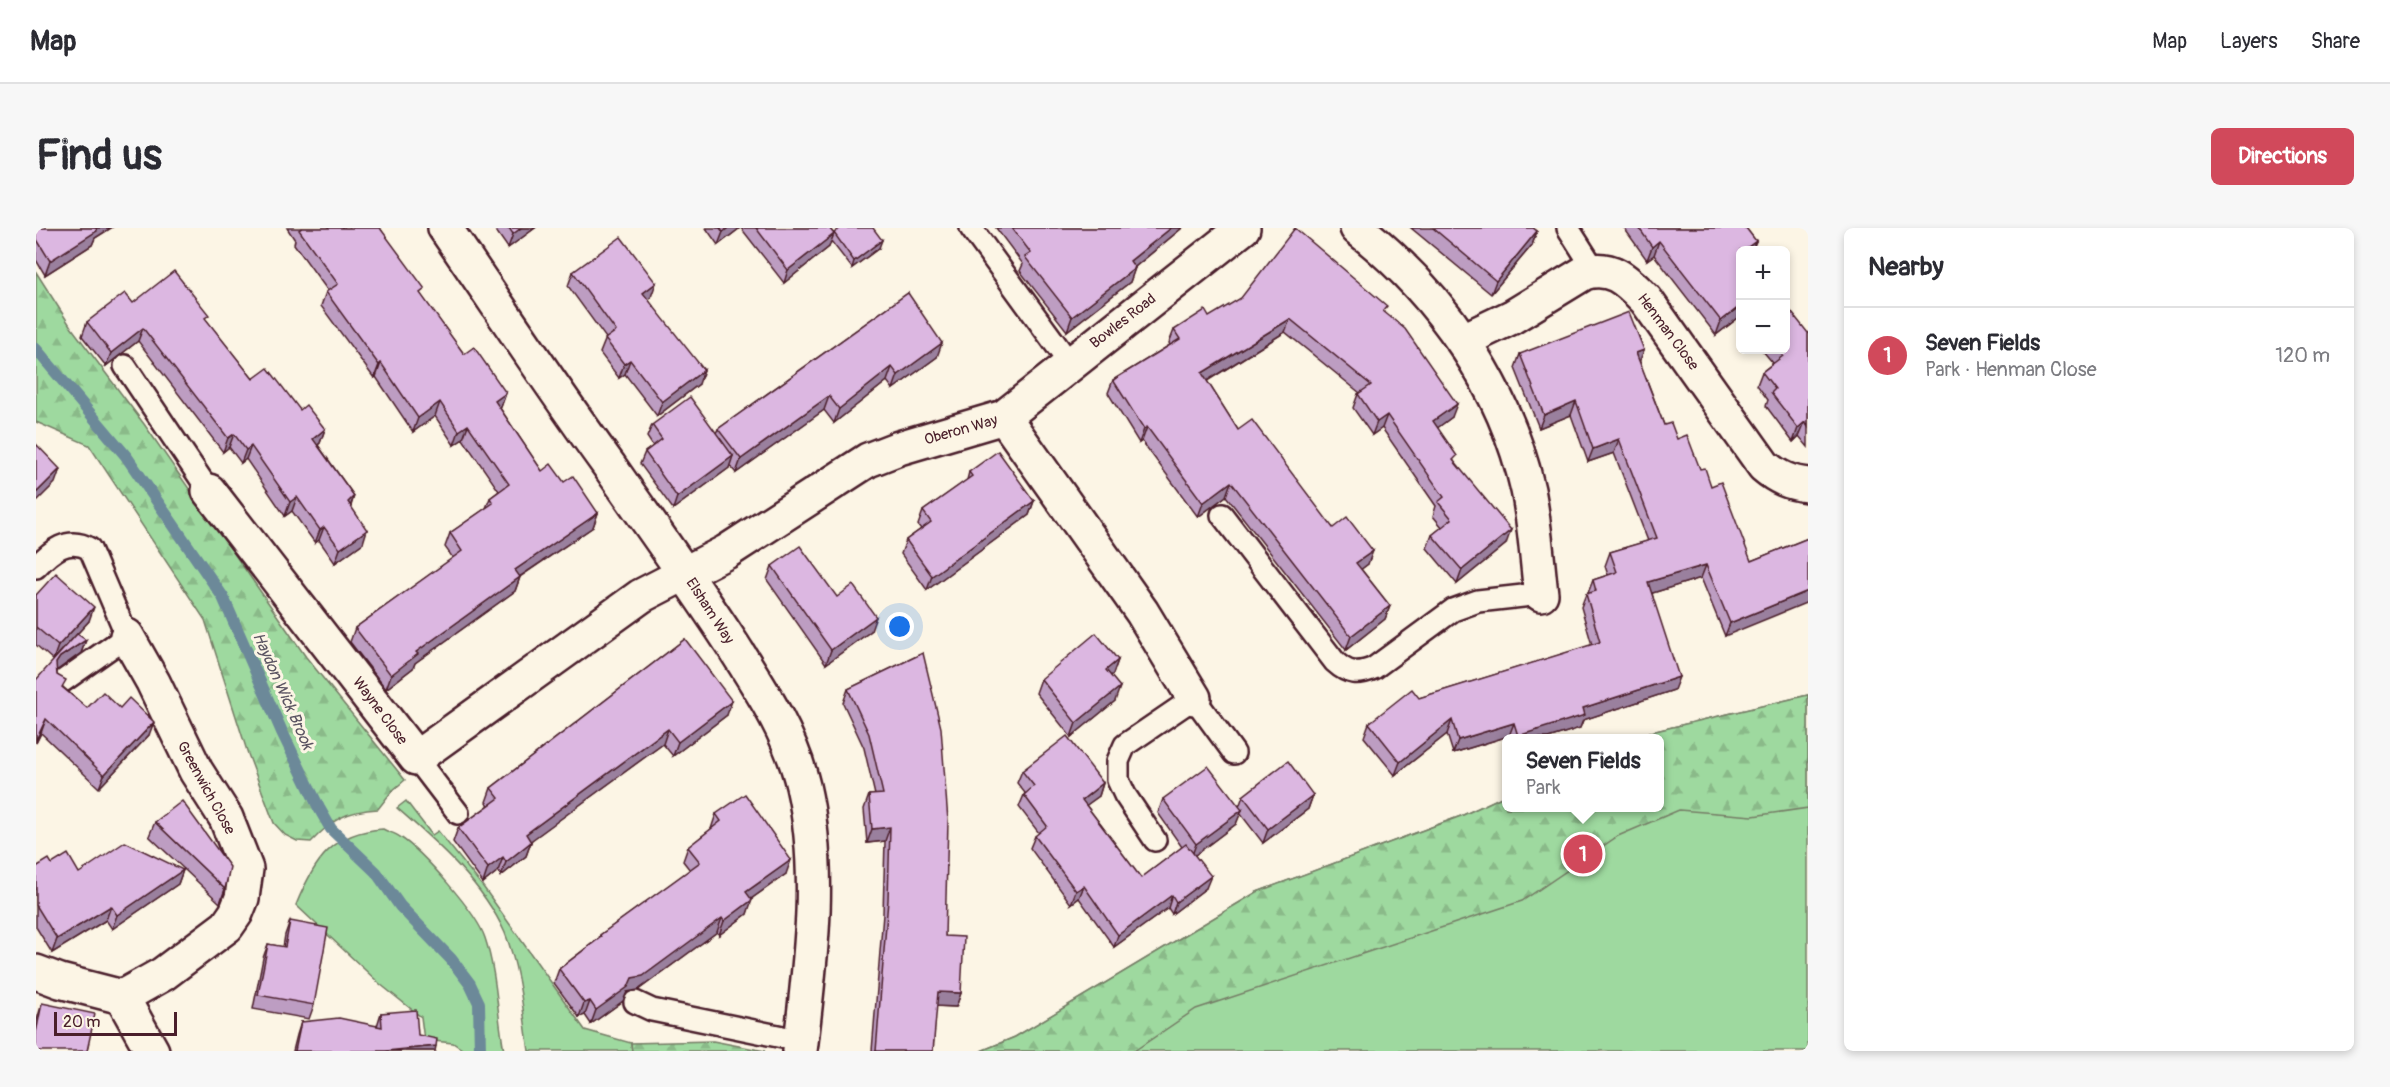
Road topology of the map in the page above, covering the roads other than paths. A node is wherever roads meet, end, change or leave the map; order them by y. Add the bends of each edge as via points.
1 (445, 228) edge
2 (971, 228) edge
3 (1243, 228) edge
4 (1357, 228) edge
5 (1568, 228) edge
6 (1594, 269) junction
7 (1464, 340) junction
8 (1070, 364) junction
9 (125, 366) dead end
10 (1004, 417) junction
11 (1808, 485) edge
12 (209, 491) joint
13 (1222, 515) dead end
14 (36, 567) edge
15 (686, 572) junction
16 (1541, 594) joint
17 (127, 636) junction
18 (63, 681) edge
19 (1194, 698) junction
20 (1234, 753) dead end
21 (416, 758) junction
22 (458, 813) dead end
23 (1155, 840) dead end
24 (36, 972) edge
25 (122, 997) junction
26 (635, 1002) dead end
27 (801, 1046) edge
28 (152, 1051) edge

1 - 15 street, Elsham Way
2 - 8 lane
3 - 8 street, Bowles Road
4 - 7 street via 1407,272
5 - 6 lane
6 - 7 street
6 - 11 street, Henman Close via 1618,274 1647,300 1764,466 1785,480
7 - 16 street via 1503,415 1518,455 1528,490
8 - 10 street, Bowles Road
9 - 12 lane
10 - 15 street, Oberon Way via 868,460 726,552
10 - 19 street, Oberon Way via 1142,612
12 - 21 street, Wayne Close
13 - 16 lane via 1335,662 1351,673 1374,668 1453,610 1478,601
14 - 17 lane via 60,546 83,545 90,549
15 - 21 street, Wayne Close via 641,596
15 - 27 street, Elsham Way via 761,689 802,783 810,822 813,873
17 - 18 lane
17 - 25 street, Greenwich Close via 196,771 226,818 246,869 242,898 227,926 163,974
19 - 20 lane
19 - 23 lane via 1125,745 1118,761 1118,780 1125,795
21 - 22 lane
24 - 25 street
25 - 28 street
26 - 27 lane via 652,1010

